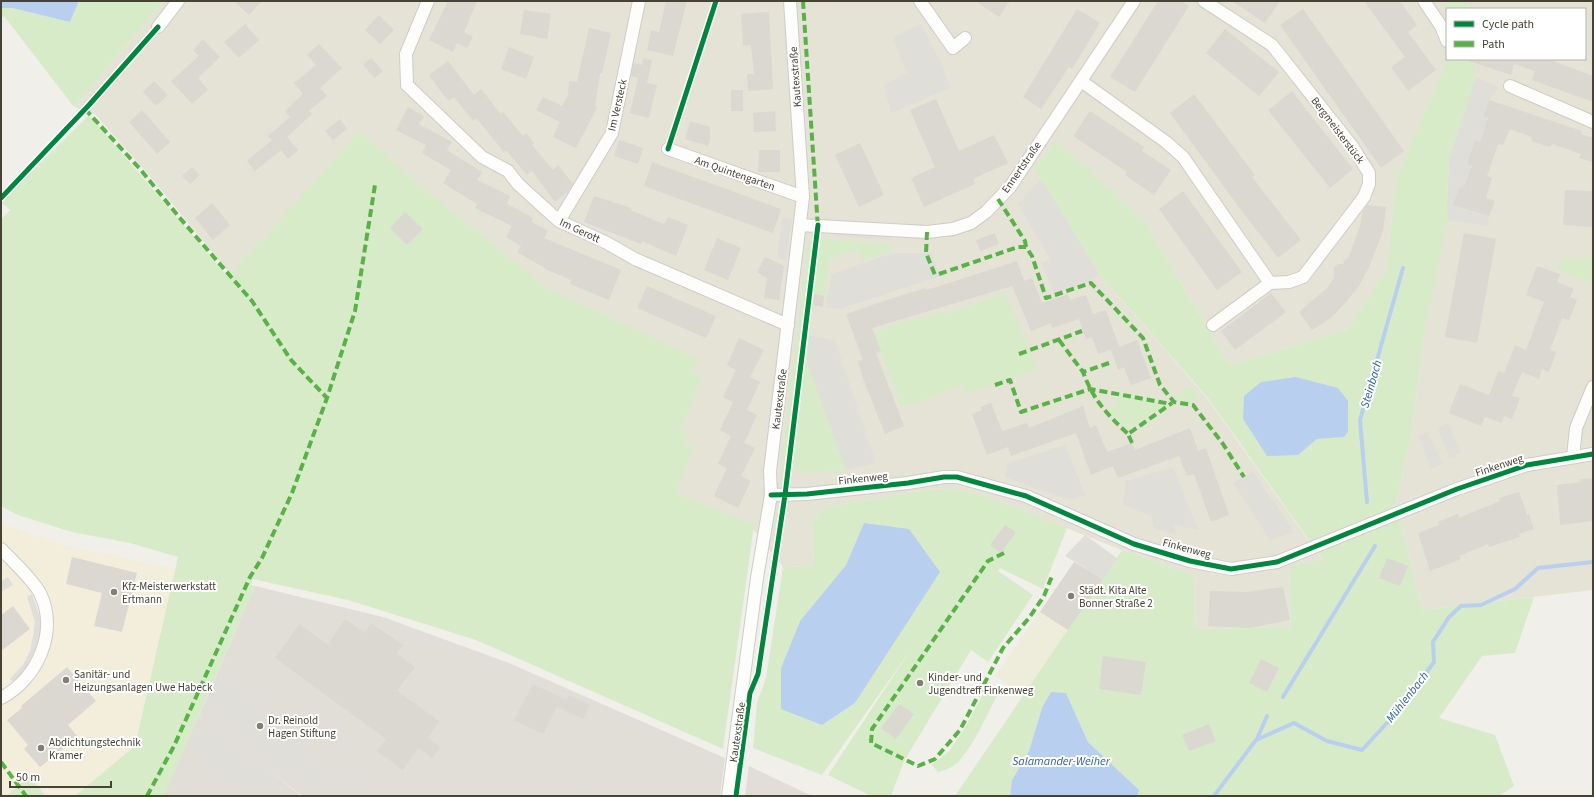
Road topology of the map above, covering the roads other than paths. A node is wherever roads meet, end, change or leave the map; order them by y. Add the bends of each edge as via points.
1 (178, 1) edge
2 (428, 1) edge
3 (639, 1) edge
4 (790, 1) edge
5 (920, 1) edge
6 (1134, 1) edge
7 (1204, 1) edge
8 (1424, 1) edge
9 (158, 27) dead end
10 (965, 38) dead end
11 (1446, 38) edge
12 (1081, 81) junction
13 (1510, 86) dead end
14 (1593, 122) edge
15 (668, 149) dead end
16 (803, 197) junction
17 (559, 221) junction
18 (800, 225) junction
19 (1270, 283) junction
20 (788, 325) junction
21 (1213, 325) dead end
22 (1593, 387) edge
23 (1593, 454) edge
24 (1573, 457) junction
25 (771, 495) junction
26 (1, 549) edge
27 (1, 698) edge
28 (728, 796) edge

1 - 9 street
2 - 17 street, Im Gerott via 406,54 406,85 482,157 508,171 518,184
3 - 17 street, Im Versteck via 612,133
4 - 16 street, Kautexstraße
5 - 10 street via 954,48
6 - 12 street, Ennertstraße
7 - 19 street, Bergmeisterstück via 1272,45 1352,146 1369,173 1369,184 1364,198 1303,277 1289,282
8 - 11 street via 1442,26
12 - 18 street, Ennertstraße via 1010,187 972,223 953,229 927,232
12 - 19 street via 1183,157
13 - 14 street
15 - 16 street, Am Quintengarten
16 - 18 street, Kautexstraße
17 - 20 street, Im Gerott via 607,243 636,260
18 - 20 street, Kautexstraße
19 - 21 street
20 - 25 street, Kautexstraße via 770,472
22 - 24 street via 1576,428
23 - 24 street, Finkenweg
24 - 25 street, Finkenweg via 1527,465 1457,489 1277,562 1231,569 1190,561 1134,544 1026,496 956,477 807,494
25 - 28 street, Kautexstraße via 757,578
26 - 27 street via 39,592 46,611 46,637 39,660 24,681

